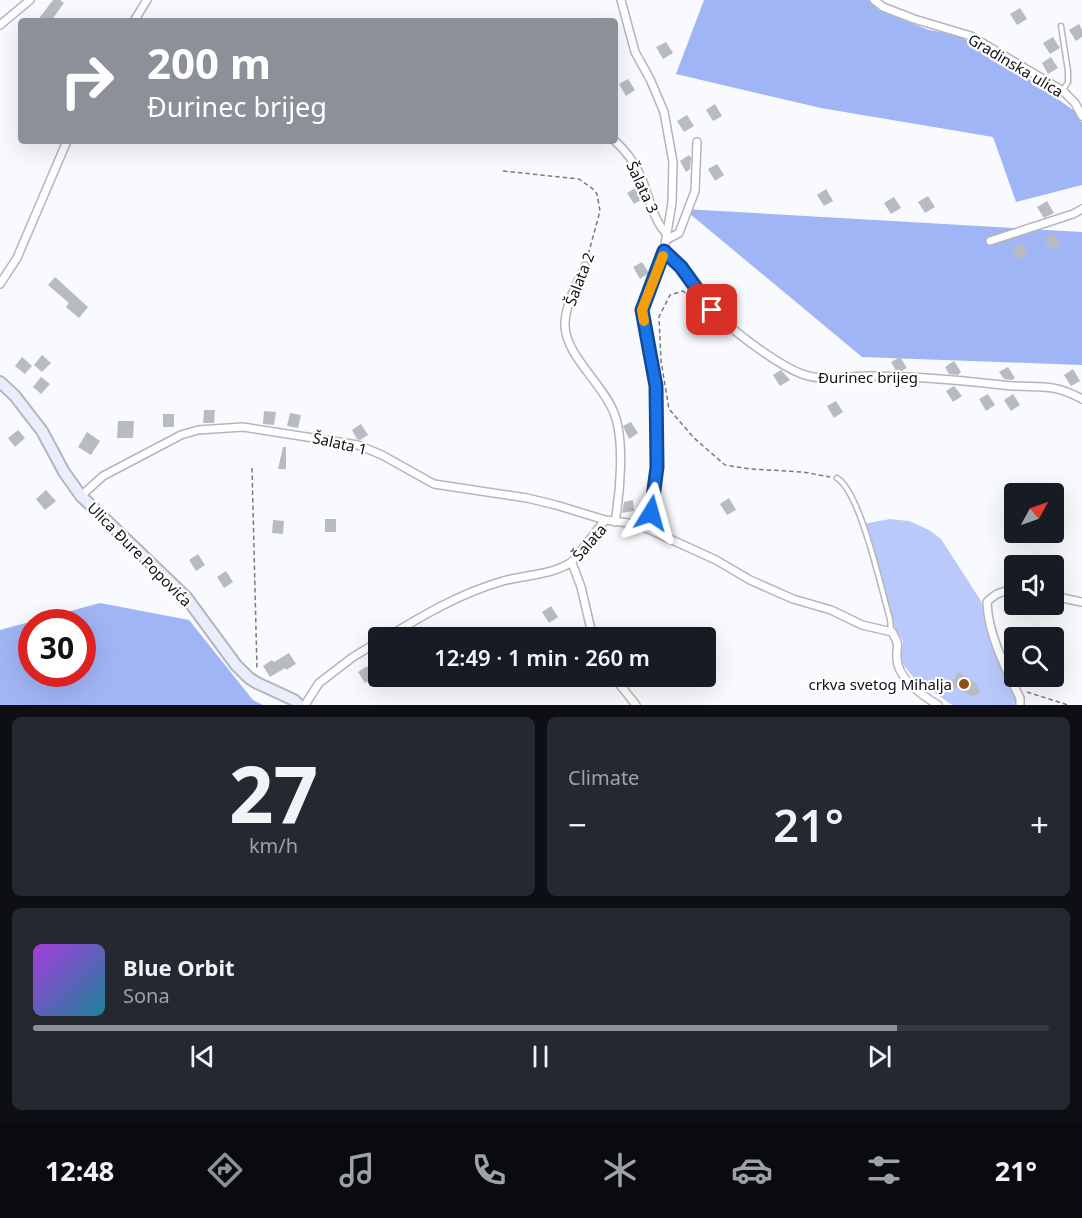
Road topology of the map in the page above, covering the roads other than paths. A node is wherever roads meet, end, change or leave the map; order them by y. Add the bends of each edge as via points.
1 (30, 0) edge
2 (147, 0) edge
3 (621, 0) edge
4 (874, 0) edge
5 (136, 18) edge
6 (0, 25) edge
7 (1061, 26) dead end
8 (1063, 91) junction
9 (1082, 116) edge
10 (697, 142) dead end
11 (66, 144) edge
12 (618, 144) edge
13 (1082, 209) edge
14 (667, 237) junction
15 (990, 241) dead end
16 (664, 251) junction
17 (585, 266) road end
18 (0, 284) edge
19 (0, 382) edge
20 (1082, 399) edge
21 (837, 478) road end
22 (81, 496) junction
23 (605, 520) junction
24 (615, 522) junction
25 (637, 524) junction
26 (572, 563) junction
27 (1004, 592) edge
28 (1064, 598) edge
29 (1082, 602) edge
30 (404, 627) edge
31 (590, 627) edge
32 (892, 632) junction
33 (368, 648) edge
34 (622, 687) edge
35 (299, 705) edge
36 (305, 705) edge
37 (636, 705) edge
38 (938, 705) edge
39 (1020, 705) edge

1 - 6 street
2 - 5 street
3 - 14 street via 635,52 664,112 672,150 673,187
4 - 8 street, Gradinska ulica via 914,19 971,36
7 - 8 lane via 1068,71
8 - 9 street, Gradinska ulica
10 - 14 street via 695,192 679,233
11 - 18 street via 17,258
12 - 14 street, Šalata 3 via 640,174
13 - 15 street
14 - 16 street
16 - 20 street, Đurinec brijeg via 719,317 803,375 945,378 1049,386
16 - 25 street via 642,310 656,386 657,467 651,513
17 - 24 street, Šalata 2 via 566,314 565,327 575,353 607,398 616,418 620,443
19 - 22 street, Ulica Đure Popovića via 42,431
21 - 32 lane via 849,491 860,515
22 - 23 street, Šalata 1 via 103,476 181,435 243,427 358,445 434,484 527,498
22 - 35 street, Ulica Đure Popovića via 186,597 249,678
23 - 24 street, Šalata
23 - 26 street, Šalata
24 - 25 street, Šalata
25 - 32 street, Šalata via 793,599
26 - 30 street, Šalata via 501,582 431,610
26 - 31 street
27 - 39 street via 987,602 988,611
28 - 29 street
32 - 38 street via 899,644 900,670
33 - 36 street via 319,683
34 - 37 street

